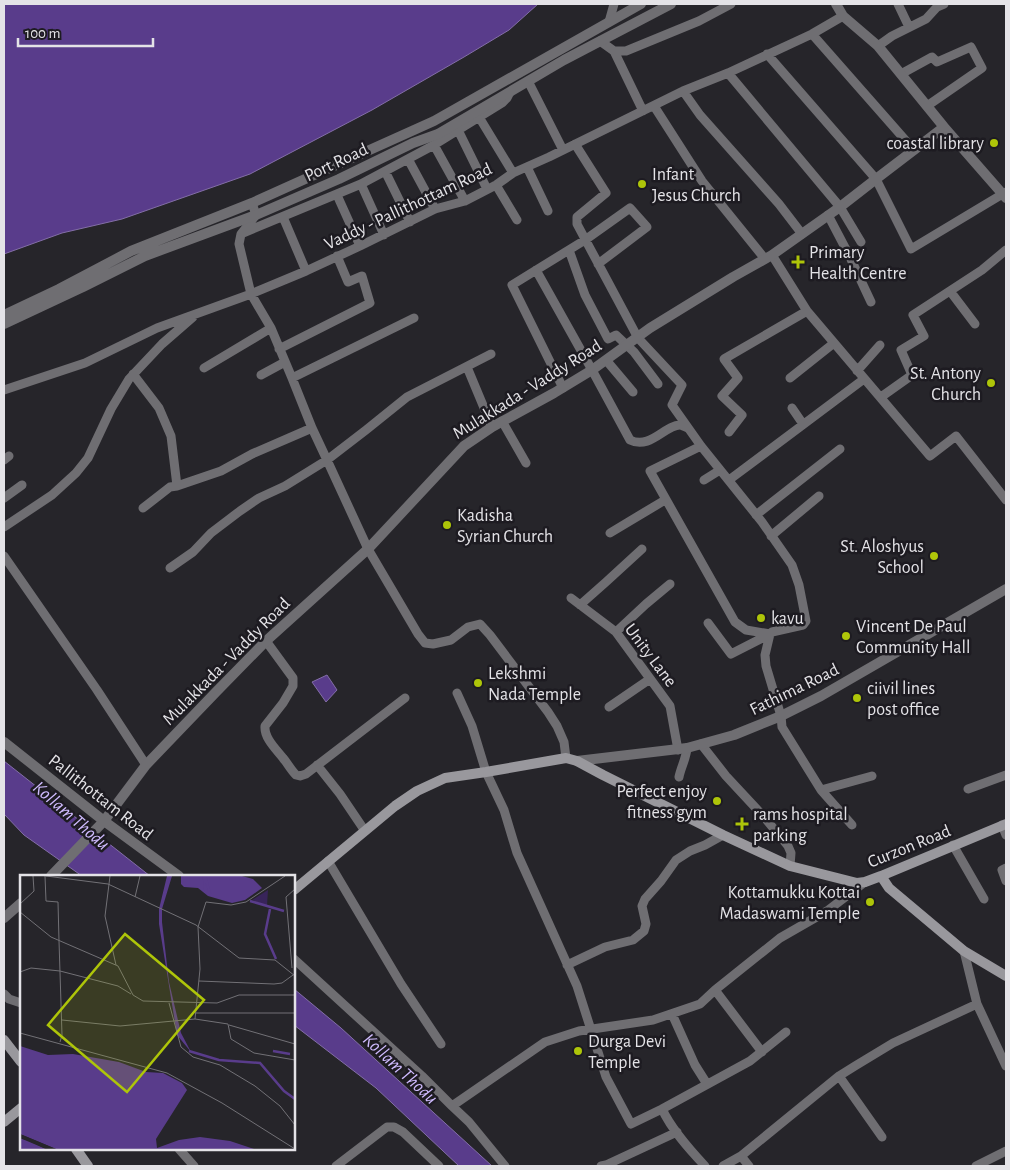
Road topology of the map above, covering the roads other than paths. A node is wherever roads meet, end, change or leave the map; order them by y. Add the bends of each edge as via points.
1 (614, 4) edge
2 (641, 4) edge
3 (670, 4) edge
4 (731, 4) edge
5 (836, 4) edge
6 (898, 4) edge
7 (944, 4) edge
8 (843, 16) junction
9 (609, 22) junction
10 (909, 27) junction
11 (812, 34) junction
12 (600, 41) junction
13 (878, 46) junction
14 (614, 51) junction
15 (767, 54) junction
16 (728, 73) junction
17 (901, 74) junction
18 (528, 81) junction
19 (511, 91) junction
20 (683, 91) junction
21 (654, 106) junction
22 (927, 106) junction
23 (643, 111) junction
24 (479, 117) junction
25 (944, 127) junction
26 (458, 130) junction
27 (575, 144) junction
28 (434, 145) junction
29 (563, 150) junction
30 (914, 150) junction
31 (408, 159) junction
32 (527, 167) junction
33 (385, 172) junction
34 (513, 173) junction
35 (876, 178) junction
36 (361, 184) junction
37 (496, 184) junction
38 (487, 189) junction
39 (337, 195) junction
40 (1005, 195) edge
41 (465, 201) junction
42 (252, 203) junction
43 (840, 207) junction
44 (435, 210) junction
45 (548, 212) dead end
46 (828, 215) junction
47 (256, 216) junction
48 (283, 217) junction
49 (517, 220) dead end
50 (410, 222) junction
51 (241, 234) junction
52 (802, 234) junction
53 (384, 235) junction
54 (586, 240) junction
55 (862, 242) dead end
56 (360, 246) junction
57 (569, 250) junction
58 (1006, 250) edge
59 (337, 256) junction
60 (769, 257) junction
61 (598, 264) junction
62 (536, 270) junction
63 (306, 271) junction
64 (950, 291) junction
65 (251, 294) junction
66 (872, 302) dead end
67 (807, 311) junction
68 (4, 314) edge
69 (197, 314) junction
70 (414, 318) dead end
71 (4, 324) edge
72 (975, 324) dead end
73 (271, 328) junction
74 (638, 338) junction
75 (834, 343) junction
76 (880, 345) dead end
77 (627, 346) junction
78 (279, 349) junction
79 (491, 354) dead end
80 (606, 360) junction
81 (285, 362) junction
82 (466, 367) junction
83 (204, 368) dead end
84 (592, 370) junction
85 (857, 371) junction
86 (133, 374) junction
87 (261, 375) dead end
88 (292, 378) junction
89 (790, 378) dead end
90 (864, 379) junction
91 (658, 384) dead end
92 (563, 388) junction
93 (4, 390) edge
94 (633, 392) dead end
95 (881, 398) junction
96 (792, 408) dead end
97 (502, 421) junction
98 (804, 424) junction
99 (492, 427) junction
100 (312, 428) junction
101 (688, 428) junction
102 (729, 432) dead end
103 (701, 446) junction
104 (840, 449) dead end
105 (328, 460) junction
106 (526, 463) dead end
107 (720, 470) junction
108 (704, 480) dead end
109 (728, 480) junction
110 (22, 485) dead end
111 (177, 486) junction
112 (819, 496) dead end
113 (4, 498) edge
114 (665, 500) junction
115 (1006, 500) edge
116 (143, 508) dead end
117 (756, 515) junction
118 (4, 527) edge
119 (610, 533) dead end
120 (771, 536) junction
121 (368, 549) junction
122 (642, 549) dead end
123 (4, 556) edge
124 (170, 568) dead end
125 (670, 584) dead end
126 (1006, 589) edge
127 (571, 598) dead end
128 (580, 604) junction
129 (708, 624) dead end
130 (616, 632) junction
131 (770, 634) junction
132 (266, 641) junction
133 (650, 679) junction
134 (457, 693) dead end
135 (405, 698) dead end
136 (609, 707) dead end
137 (781, 716) junction
138 (4, 742) edge
139 (701, 744) junction
140 (682, 749) junction
141 (566, 758) junction
142 (577, 761) junction
143 (146, 764) junction
144 (317, 765) junction
145 (486, 772) junction
146 (1006, 775) edge
147 (872, 776) dead end
148 (680, 778) dead end
149 (968, 789) dead end
150 (821, 790) junction
151 (101, 824) junction
152 (852, 825) dead end
153 (1005, 828) edge
154 (365, 831) junction
155 (723, 835) junction
156 (953, 846) junction
157 (328, 861) junction
158 (790, 866) junction
159 (1006, 868) edge
160 (52, 875) edge
161 (178, 875) edge
162 (881, 876) junction
163 (1006, 881) edge
164 (865, 882) junction
165 (295, 889) edge
166 (984, 899) dead end
167 (20, 904) edge
168 (4, 918) edge
169 (964, 951) junction
170 (295, 960) edge
171 (567, 965) junction
172 (1006, 976) edge
173 (715, 990) junction
174 (5, 998) edge
175 (20, 1003) edge
176 (977, 1004) junction
177 (672, 1014) junction
178 (592, 1029) junction
179 (786, 1032) dead end
180 (4, 1040) edge
181 (440, 1044) dead end
182 (762, 1052) junction
183 (20, 1061) edge
184 (1006, 1066) edge
185 (839, 1076) junction
186 (707, 1084) junction
187 (452, 1106) junction
188 (20, 1109) edge
189 (662, 1109) junction
190 (4, 1122) edge
191 (677, 1132) junction
192 (882, 1137) dead end
193 (77, 1150) edge
194 (180, 1150) edge
195 (1006, 1151) edge
196 (741, 1156) junction
197 (88, 1166) edge
198 (194, 1166) edge
199 (336, 1166) edge
200 (439, 1166) edge
201 (505, 1166) edge
202 (601, 1166) edge
203 (705, 1166) edge
204 (722, 1166) edge
205 (749, 1166) edge
206 (976, 1166) edge

1 - 9 street
2 - 9 street, Port Road
3 - 12 street, Port Road
4 - 14 street via 626,51
5 - 8 street
6 - 10 street
7 - 10 street via 926,19
8 - 11 street, Vaddy - Pallithottam Road
8 - 13 street
9 - 42 street, Port Road via 434,121
10 - 13 street
11 - 15 street, Vaddy - Pallithottam Road
11 - 30 street
12 - 14 street
12 - 18 street, Port Road
13 - 17 street
14 - 23 street
15 - 16 street, Vaddy - Pallithottam Road
15 - 35 street
16 - 20 street, Vaddy - Pallithottam Road
16 - 43 street
17 - 22 street
17 - 22 street via 932,57 936,62 971,47 982,68
18 - 19 street, Port Road
18 - 29 street
19 - 24 street via 502,103
19 - 47 street, Port Road via 438,134
20 - 21 street, Vaddy - Pallithottam Road
20 - 52 street
21 - 23 street, Vaddy - Pallithottam Road
21 - 60 street via 702,181
22 - 25 street
23 - 27 street, Vaddy - Pallithottam Road
24 - 26 street
24 - 34 street
25 - 30 street, Mulakkada - Vaddy Road
25 - 40 street
26 - 28 street
26 - 38 street
27 - 29 street, Vaddy - Pallithottam Road
27 - 54 street via 606,193 577,217 577,224
28 - 31 street
28 - 41 street
29 - 32 street, Vaddy - Pallithottam Road
30 - 35 street, Mulakkada - Vaddy Road
31 - 33 street
31 - 44 street
32 - 34 street, Vaddy - Pallithottam Road
32 - 45 street
33 - 36 street
33 - 50 street
34 - 37 street, Vaddy - Pallithottam Road
35 - 40 street via 911,249
35 - 43 street, Mulakkada - Vaddy Road
36 - 39 street
36 - 53 street
37 - 38 street, Vaddy - Pallithottam Road
37 - 49 street
38 - 41 street, Vaddy - Pallithottam Road
39 - 48 street
39 - 56 street
41 - 44 street, Vaddy - Pallithottam Road
42 - 47 street
42 - 68 street, Port Road via 131,251
43 - 46 street, Mulakkada - Vaddy Road
43 - 55 street
44 - 50 street, Vaddy - Pallithottam Road
46 - 52 street, Mulakkada - Vaddy Road
46 - 66 street
47 - 51 street
47 - 71 street, Port Road via 145,256
48 - 51 street
48 - 63 street
50 - 53 street, Vaddy - Pallithottam Road
51 - 65 street via 239,244
52 - 60 street, Mulakkada - Vaddy Road
53 - 56 street, Vaddy - Pallithottam Road
54 - 57 street
54 - 61 street
54 - 61 street via 630,208 647,227
56 - 59 street, Vaddy - Pallithottam Road
57 - 62 street
57 - 77 street via 585,294 608,339 616,335
58 - 64 street
59 - 63 street, Vaddy - Pallithottam Road
59 - 78 street via 348,282 362,276 370,303
60 - 67 street
60 - 74 street, Mulakkada - Vaddy Road via 733,276
61 - 74 street
62 - 84 street
62 - 92 street via 512,285
63 - 65 street, Vaddy - Pallithottam Road
64 - 72 street
64 - 95 street via 913,315 924,336 900,350 912,375
65 - 69 street, Vaddy - Pallithottam Road
65 - 73 street
67 - 75 street
67 - 102 street via 724,359 738,378 722,396 742,416
69 - 86 street
69 - 93 street, Vaddy - Pallithottam Road via 157,328 85,363
70 - 88 street
73 - 78 street
73 - 83 street
74 - 77 street, Mulakkada - Vaddy Road
74 - 101 street via 682,385 672,405
75 - 85 street
75 - 89 street
76 - 85 street
77 - 80 street, Mulakkada - Vaddy Road
77 - 91 street
78 - 81 street
79 - 82 street
80 - 84 street, Mulakkada - Vaddy Road
80 - 94 street
81 - 87 street
81 - 88 street
82 - 99 street
82 - 105 street via 407,397
84 - 92 street, Mulakkada - Vaddy Road
84 - 101 street via 630,440 642,442 681,425
85 - 90 street
86 - 111 street via 159,408 170,436
86 - 118 street via 111,409 88,458 76,473 52,495
88 - 100 street
90 - 95 street
90 - 98 street
92 - 97 street, Mulakkada - Vaddy Road
95 - 115 street via 930,456 956,436
96 - 98 street
97 - 99 street, Mulakkada - Vaddy Road
97 - 106 street
98 - 109 street
99 - 121 street, Mulakkada - Vaddy Road via 453,456
100 - 105 street
100 - 111 street via 222,471
101 - 103 street
103 - 107 street
103 - 114 street via 650,471
104 - 117 street
105 - 121 street
105 - 124 street via 240,510
107 - 108 street
107 - 109 street
109 - 117 street
110 - 113 street
111 - 116 street via 170,487
112 - 120 street
114 - 119 street
114 - 131 street via 735,622 746,630
117 - 120 street
120 - 131 street via 792,565 806,621
121 - 132 street, Mulakkada - Vaddy Road
121 - 141 street via 425,643 451,640 468,627 480,624 490,634 552,719 564,742
122 - 128 street
123 - 143 street
125 - 130 street
126 - 137 street, Fathima Road
127 - 128 street, Unity Lane
128 - 130 street, Unity Lane
129 - 131 street via 731,654
130 - 133 street, Unity Lane
131 - 137 street via 766,666
132 - 143 street, Mulakkada - Vaddy Road
132 - 144 street via 293,678 293,686 265,726 265,733 296,775 306,774
133 - 136 street
133 - 140 street, Unity Lane via 670,706
134 - 145 street via 472,726
135 - 144 street
137 - 139 street, Fathima Road
137 - 150 street via 782,727
138 - 151 street, Pallithottam Road
139 - 140 street, Fathima Road
139 - 158 street via 788,846
140 - 142 street, Fathima Road
140 - 148 street via 686,759 680,769
141 - 142 main road, Curzon Road
141 - 145 main road
142 - 155 main road, Curzon Road
143 - 151 street, Mulakkada - Vaddy Road
144 - 154 street
145 - 154 main road via 445,778 395,806
145 - 171 street via 504,810 517,853
146 - 149 street
147 - 150 street
150 - 152 street
151 - 160 street, Mulakkada - Vaddy Road
151 - 161 street, Pallithottam Road
153 - 156 main road, Curzon Road
154 - 157 main road
155 - 158 main road, Curzon Road
155 - 171 street via 676,860 645,899 642,906 646,924 644,931 633,940 605,947
156 - 162 main road, Curzon Road
156 - 166 street
157 - 165 main road
157 - 181 street
158 - 164 main road, Curzon Road
159 - 163 street via 1002,870
162 - 164 main road, Curzon Road
162 - 169 main road via 888,888
164 - 173 street via 828,911 780,938
167 - 168 street
169 - 172 main road
169 - 176 street
170 - 187 street
171 - 178 street
173 - 177 street via 700,1004
173 - 182 street
174 - 175 street
176 - 184 street
176 - 185 street via 893,1043
177 - 178 street
177 - 186 street
178 - 187 street via 579,1030 545,1042
178 - 189 street via 606,1077 631,1124
179 - 182 street
180 - 183 main road
182 - 186 street
185 - 192 street
185 - 196 street
186 - 189 street
187 - 201 street
188 - 190 main road
189 - 191 street
191 - 202 street
191 - 203 street
193 - 197 main road
194 - 198 street
195 - 206 street
196 - 204 street
196 - 205 street
199 - 200 street via 387,1127 394,1127

